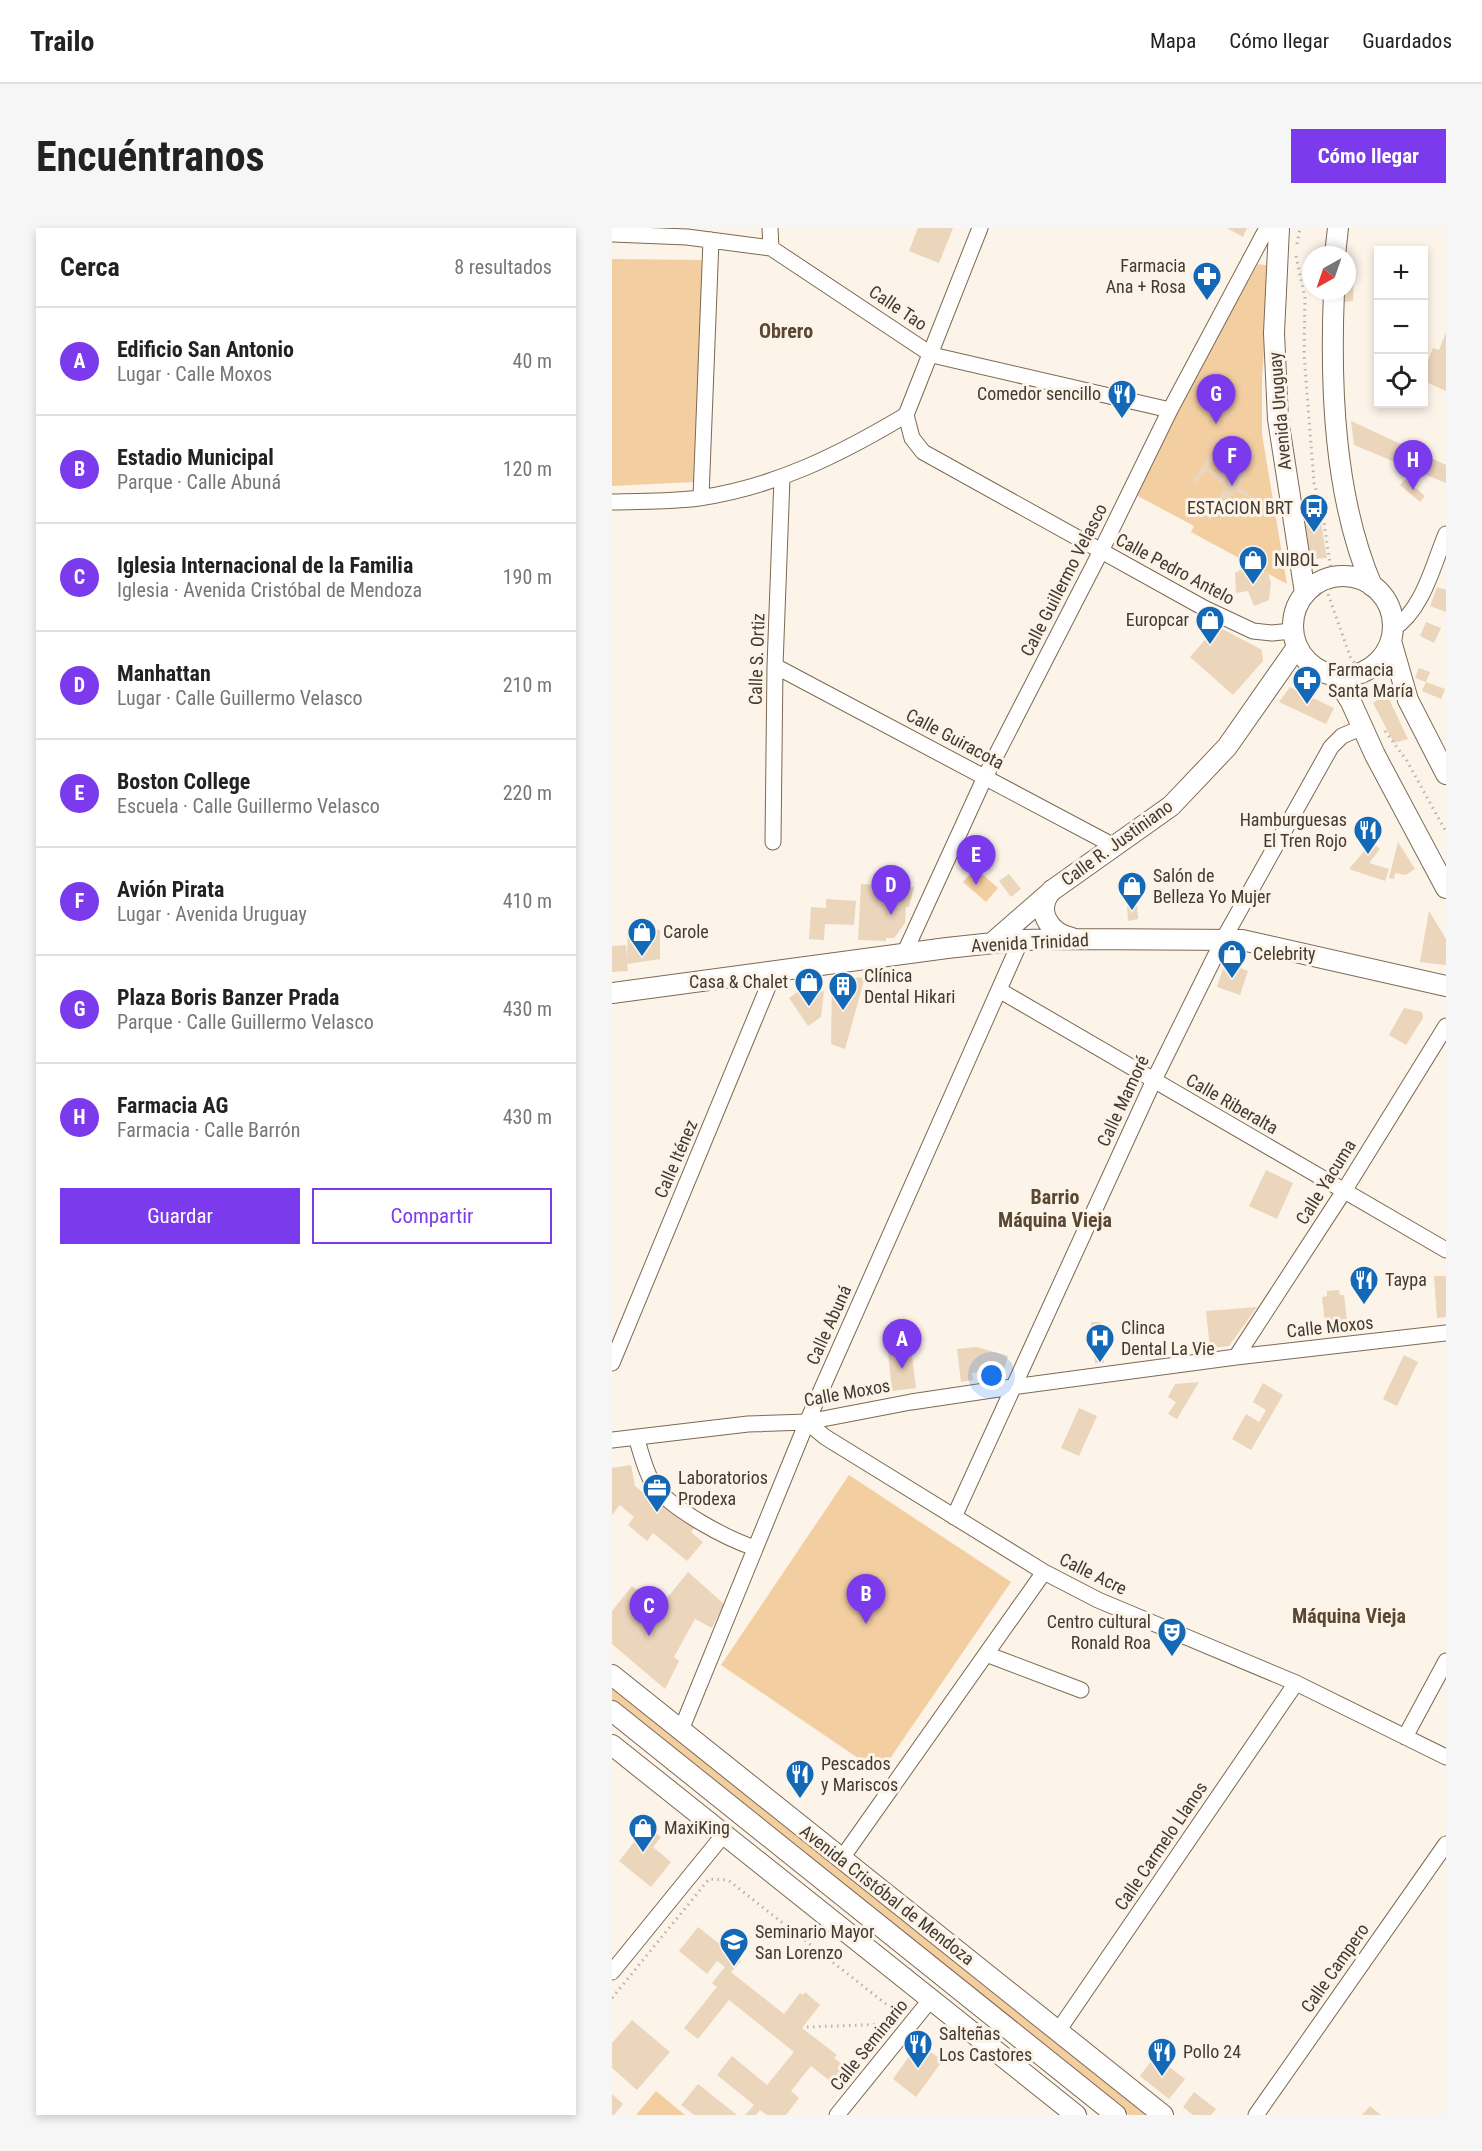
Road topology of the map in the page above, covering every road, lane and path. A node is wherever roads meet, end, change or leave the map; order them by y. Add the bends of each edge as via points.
1 (770, 228) edge
2 (980, 228) edge
3 (1268, 228) edge
4 (1279, 228) edge
5 (1338, 228) edge
6 (612, 234) edge
7 (711, 240) junction
8 (1336, 246) edge
9 (771, 248) junction
10 (1297, 261) dead end
11 (1334, 300) edge
12 (932, 355) junction
13 (1170, 410) junction
14 (906, 415) junction
15 (782, 478) junction
16 (701, 497) junction
17 (612, 502) edge
18 (1446, 534) edge
19 (1101, 551) junction
20 (1332, 577) junction
21 (1372, 586) junction
22 (1305, 593) junction
23 (1392, 635) junction
24 (1295, 639) junction
25 (775, 666) junction
26 (1363, 672) junction
27 (1335, 676) junction
28 (1371, 705) dead end
29 (1372, 726) junction
30 (1446, 774) edge
31 (985, 777) junction
32 (1446, 832) edge
33 (773, 842) dead end
34 (1116, 847) junction
35 (1446, 888) edge
36 (1054, 889) junction
37 (1224, 938) junction
38 (1075, 939) junction
39 (1021, 940) junction
40 (992, 943) junction
41 (904, 954) junction
42 (775, 970) junction
43 (1446, 986) edge
44 (999, 990) junction
45 (612, 993) edge
46 (1446, 1026) edge
47 (1154, 1080) junction
48 (1344, 1191) junction
49 (1446, 1250) edge
50 (1446, 1333) edge
51 (1236, 1357) junction
52 (612, 1363) edge
53 (1012, 1387) junction
54 (807, 1422) junction
55 (636, 1437) junction
56 (612, 1440) edge
57 (954, 1517) junction
58 (755, 1548) junction
59 (1044, 1572) junction
60 (986, 1654) junction
61 (1446, 1661) edge
62 (612, 1675) edge
63 (1296, 1683) junction
64 (1081, 1690) dead end
65 (612, 1711) edge
66 (681, 1730) junction
67 (1405, 1737) junction
68 (612, 1745) edge
69 (1446, 1757) edge
70 (725, 1833) junction
71 (1446, 1844) edge
72 (842, 1858) junction
73 (614, 1965) edge
74 (612, 1998) edge
75 (931, 1999) junction
76 (911, 2024) junction
77 (807, 2027) dead end
78 (1058, 2031) junction
79 (837, 2115) edge
80 (1076, 2115) edge
81 (1116, 2115) edge
82 (1163, 2115) edge
83 (1256, 2115) edge

1 - 9 street
2 - 12 street
3 - 13 street, Calle Guillermo Velasco
4 - 22 main road, Avenida Uruguay via 1274,333 1278,419
5 - 8 main road
6 - 7 street, Calle Tao
7 - 9 street, Calle Tao
7 - 16 street
9 - 12 street, Calle Tao
10 - 20 path via 1305,298 1304,354 1314,483
11 - 21 main road via 1336,428 1358,552
12 - 13 street, Calle Tao
12 - 14 street
13 - 19 street, Calle Guillermo Velasco
14 - 15 street via 859,443
14 - 19 street, Calle Pedro Antelo via 912,438 923,452
15 - 16 street
15 - 25 street, Calle S. Ortiz
16 - 17 street
18 - 23 street via 1415,606
19 - 24 street, Calle Pedro Antelo via 1253,631
19 - 31 street, Calle Guillermo Velasco
20 - 21 main road via 1351,576
20 - 22 main road
20 - 26 path via 1328,594 1351,658
21 - 23 main road via 1391,613
22 - 24 main road, Calle R. Justiniano via 1295,611
23 - 26 main road via 1380,660
23 - 30 main road via 1408,700
24 - 27 main road via 1306,661
24 - 34 main road, Calle R. Justiniano via 1227,747 1171,806
25 - 31 street, Calle Guiracota
25 - 33 street, Calle S. Ortiz
26 - 27 main road
26 - 28 path
27 - 29 main road
29 - 32 path via 1407,761
29 - 35 main road
29 - 37 street, Calle Mamoré via 1342,736 1331,747
31 - 34 street, Calle Guiracota
31 - 41 street, Calle Guillermo Velasco
34 - 36 main road, Calle R. Justiniano
36 - 38 main road via 1045,900 1045,917 1058,933
36 - 40 main road, Calle R. Justiniano
37 - 38 main road, Avenida Trinidad
37 - 43 main road, Avenida Trinidad
37 - 47 street, Calle Mamoré
38 - 39 main road, Avenida Trinidad
39 - 40 main road, Avenida Trinidad
39 - 44 street, Calle Abuná
40 - 41 main road, Avenida Trinidad
41 - 42 main road, Avenida Trinidad
42 - 45 main road, Avenida Trinidad
42 - 52 street, Calle Iténez
44 - 47 street, Calle Riberalta
44 - 54 street, Calle Abuná
46 - 48 street, Calle Yacuma
47 - 48 street, Calle Riberalta
47 - 53 street, Calle Mamoré
48 - 49 street, Calle Riberalta
48 - 51 street, Calle Yacuma
50 - 51 street, Calle Moxos
51 - 53 street, Calle Moxos
53 - 54 street, Calle Moxos
53 - 57 street, Calle Mamoré
54 - 55 street, Calle Moxos via 748,1424
54 - 57 street, Calle Acre
54 - 58 street, Calle Abuná
55 - 56 street, Calle Moxos
55 - 58 street via 653,1484 665,1497 712,1528
57 - 59 street, Calle Acre
58 - 66 street, Calle Abuná
59 - 60 street
59 - 63 street, Calle Acre via 1098,1600
60 - 64 street
60 - 72 street
61 - 67 street
62 - 66 main road, Avenida Cristóbal de Mendoza
63 - 67 street, Calle Acre
63 - 78 street, Calle Carmelo Llanos
65 - 81 main road, Avenida Cristóbal de Mendoza
66 - 72 main road, Avenida Cristóbal de Mendoza
67 - 69 street, Calle Acre
68 - 70 main road
70 - 73 street
70 - 75 main road
71 - 83 street, Calle Campero
72 - 78 main road, Avenida Cristóbal de Mendoza
74 - 76 path via 710,1879 728,1880
75 - 76 street, Calle Seminario
75 - 80 main road
76 - 77 path
76 - 79 street, Calle Seminario
78 - 82 main road, Avenida Cristóbal de Mendoza

